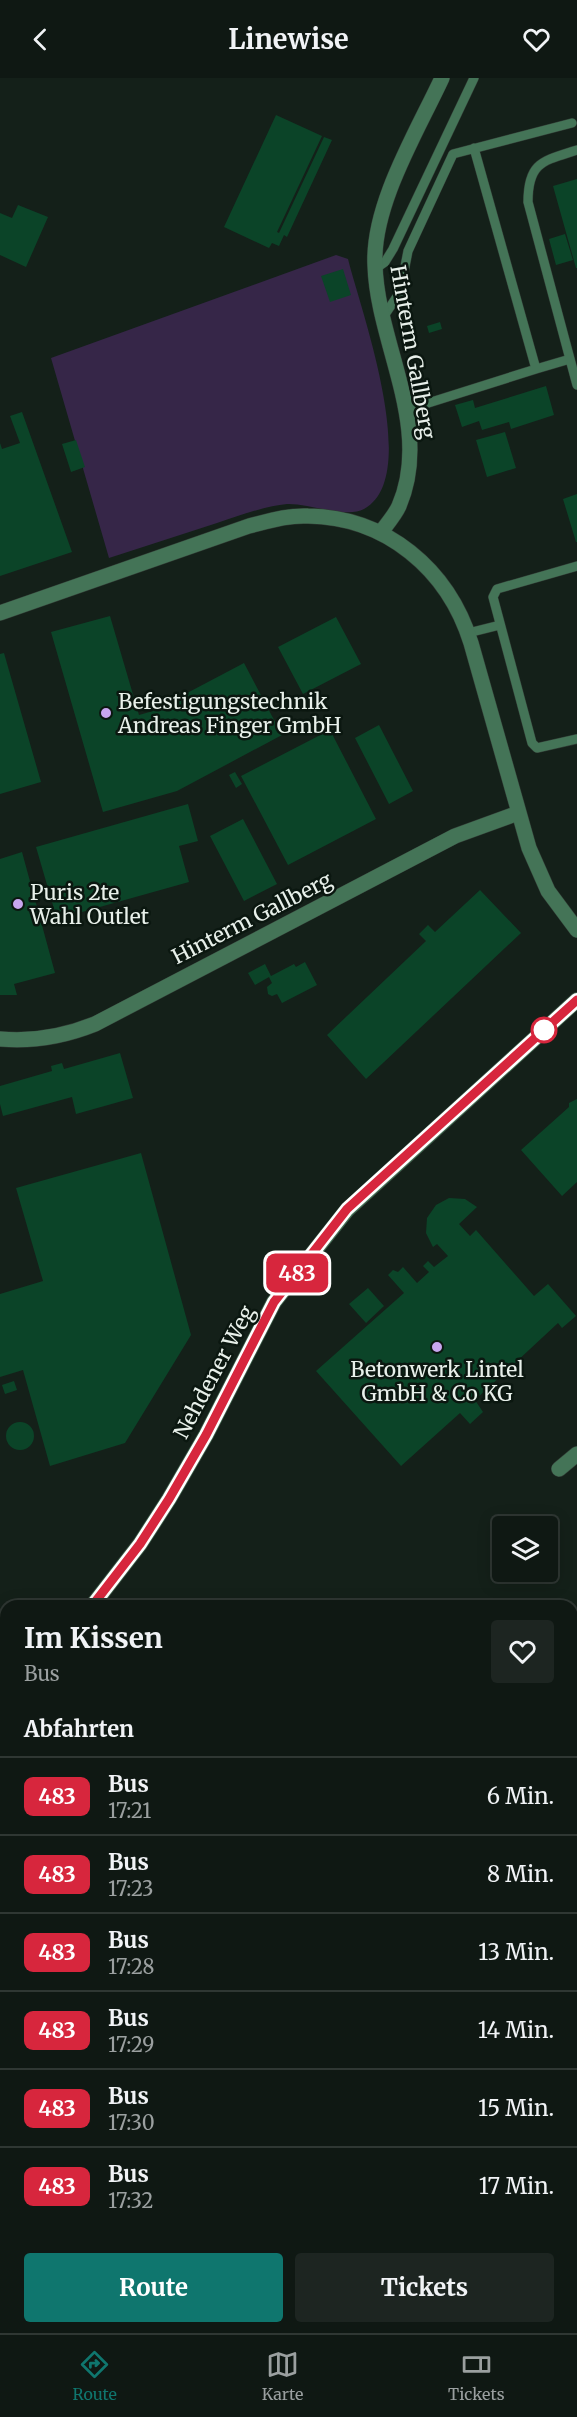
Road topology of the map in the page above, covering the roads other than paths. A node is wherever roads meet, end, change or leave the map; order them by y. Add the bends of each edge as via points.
1 (442, 78) edge
2 (474, 78) edge
3 (572, 123) dead end
4 (474, 148) junction
5 (577, 150) edge
6 (375, 269) junction
7 (384, 316) junction
8 (570, 359) junction
9 (536, 369) junction
10 (577, 385) edge
11 (406, 410) junction
12 (381, 532) junction
13 (577, 566) edge
14 (0, 613) edge
15 (500, 625) junction
16 (468, 633) junction
17 (577, 739) edge
18 (518, 813) junction
19 (577, 930) edge
20 (577, 1000) edge
21 (0, 1039) edge
22 (577, 1454) edge
23 (559, 1469) dead end
24 (97, 1600) edge

1 - 6 street, Hinterm Gallberg via 387,196 377,234
2 - 6 lane via 393,249
3 - 4 lane
4 - 7 lane via 453,154 408,251 400,292
4 - 9 lane
5 - 8 lane via 537,166 528,187 528,202
6 - 7 street, Hinterm Gallberg
7 - 11 street, Hinterm Gallberg
8 - 9 lane
8 - 10 lane
9 - 11 lane
11 - 12 street, Hinterm Gallberg via 410,432 408,469 399,506
12 - 14 street via 322,516 274,519
12 - 16 street via 422,561 450,599
13 - 15 lane via 497,589 493,597
15 - 16 lane
15 - 17 lane via 532,743 544,748
16 - 18 street
18 - 19 street via 539,874
18 - 21 street, Hinterm Gallberg via 455,836 95,1024 53,1036
20 - 24 street, Nehdener Weg via 347,1209 274,1302 169,1499
22 - 23 street

